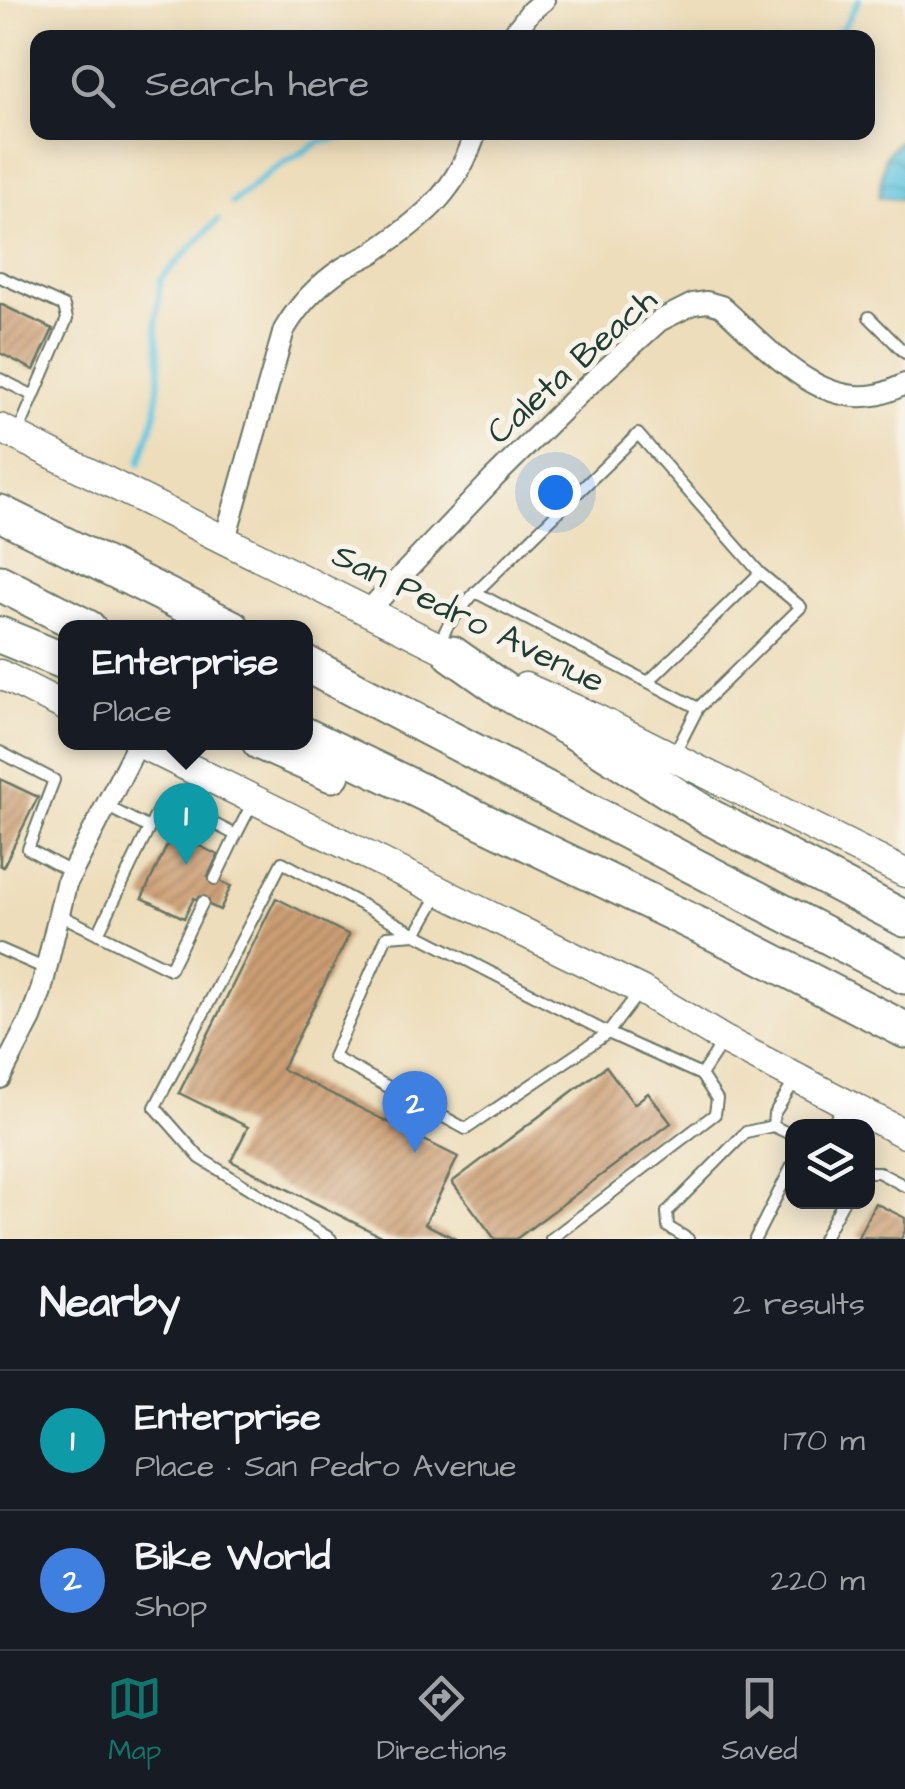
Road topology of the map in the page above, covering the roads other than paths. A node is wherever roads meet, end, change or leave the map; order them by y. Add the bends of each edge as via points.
1 (544, 0) edge
2 (516, 30) edge
3 (473, 140) edge
4 (0, 277) edge
5 (869, 317) dead end
6 (905, 354) edge
7 (0, 379) edge
8 (905, 384) edge
9 (34, 396) junction
10 (8, 432) edge
11 (0, 513) edge
12 (224, 539) junction
13 (760, 573) junction
14 (0, 584) edge
15 (476, 592) junction
16 (368, 612) junction
17 (72, 620) edge
18 (216, 620) edge
19 (0, 635) edge
20 (445, 650) junction
21 (58, 659) edge
22 (313, 668) edge
23 (0, 674) edge
24 (648, 682) junction
25 (58, 703) edge
26 (698, 708) junction
27 (313, 739) edge
28 (134, 750) edge
29 (152, 750) edge
30 (277, 750) edge
31 (0, 752) edge
32 (673, 757) junction
33 (254, 800) junction
34 (105, 806) junction
35 (149, 828) junction
36 (236, 835) junction
37 (902, 867) edge
38 (71, 872) junction
39 (215, 879) dead end
40 (441, 891) junction
41 (203, 902) dead end
42 (57, 914) junction
43 (905, 919) edge
44 (98, 934) junction
45 (416, 934) junction
46 (0, 949) edge
47 (754, 952) junction
48 (46, 969) junction
49 (905, 976) edge
50 (641, 990) junction
51 (905, 1030) edge
52 (608, 1033) junction
53 (724, 1040) junction
54 (700, 1075) junction
55 (796, 1077) junction
56 (0, 1078) edge
57 (838, 1114) edge
58 (774, 1126) junction
59 (785, 1132) edge
60 (905, 1134) edge
61 (875, 1172) edge
62 (785, 1180) edge
63 (905, 1186) edge
64 (839, 1209) edge
65 (331, 1239) edge
66 (552, 1239) edge
67 (688, 1239) edge
68 (755, 1239) edge
69 (823, 1239) edge

1 - 2 street
3 - 12 street via 458,178 434,204 299,305 284,330
4 - 9 lane via 64,306 67,319
5 - 6 lane
7 - 9 lane
8 - 16 street, Caleta Beach via 874,396 844,395 816,385 721,306 682,308 582,390
9 - 10 lane
10 - 12 main road, San Pedro Avenue
11 - 18 highway
12 - 16 main road, San Pedro Avenue
13 - 15 lane via 638,434
13 - 24 lane
13 - 26 lane via 801,607
14 - 17 highway
15 - 20 lane via 447,627
15 - 24 lane
16 - 20 main road, San Pedro Avenue
19 - 21 highway
20 - 32 main road, San Pedro Avenue
20 - 43 highway via 710,817
22 - 49 highway
23 - 25 main road
24 - 26 lane
26 - 32 lane
27 - 47 highway
28 - 34 street
29 - 33 main road
30 - 47 highway via 462,835
31 - 38 lane via 54,780 28,849
32 - 37 main road, San Pedro Avenue
33 - 36 lane
33 - 40 main road
34 - 35 lane
34 - 38 street
35 - 36 lane via 159,808 175,804
35 - 44 lane
36 - 39 lane
38 - 42 street
40 - 45 lane
40 - 50 main road
41 - 44 lane via 170,969
42 - 44 lane
42 - 48 street
45 - 52 lane
45 - 52 lane via 388,936 333,1058 466,1129
45 - 65 lane via 282,862 155,1107 200,1158
46 - 48 lane
47 - 51 highway
48 - 56 street via 31,1018
50 - 52 lane
50 - 53 main road
52 - 54 lane
53 - 54 lane
53 - 55 main road
54 - 66 lane via 717,1099 715,1114
55 - 57 main road
55 - 58 lane
57 - 60 main road
58 - 59 lane
58 - 67 lane via 746,1132 667,1212 668,1228
61 - 63 lane
62 - 68 lane
64 - 69 lane

